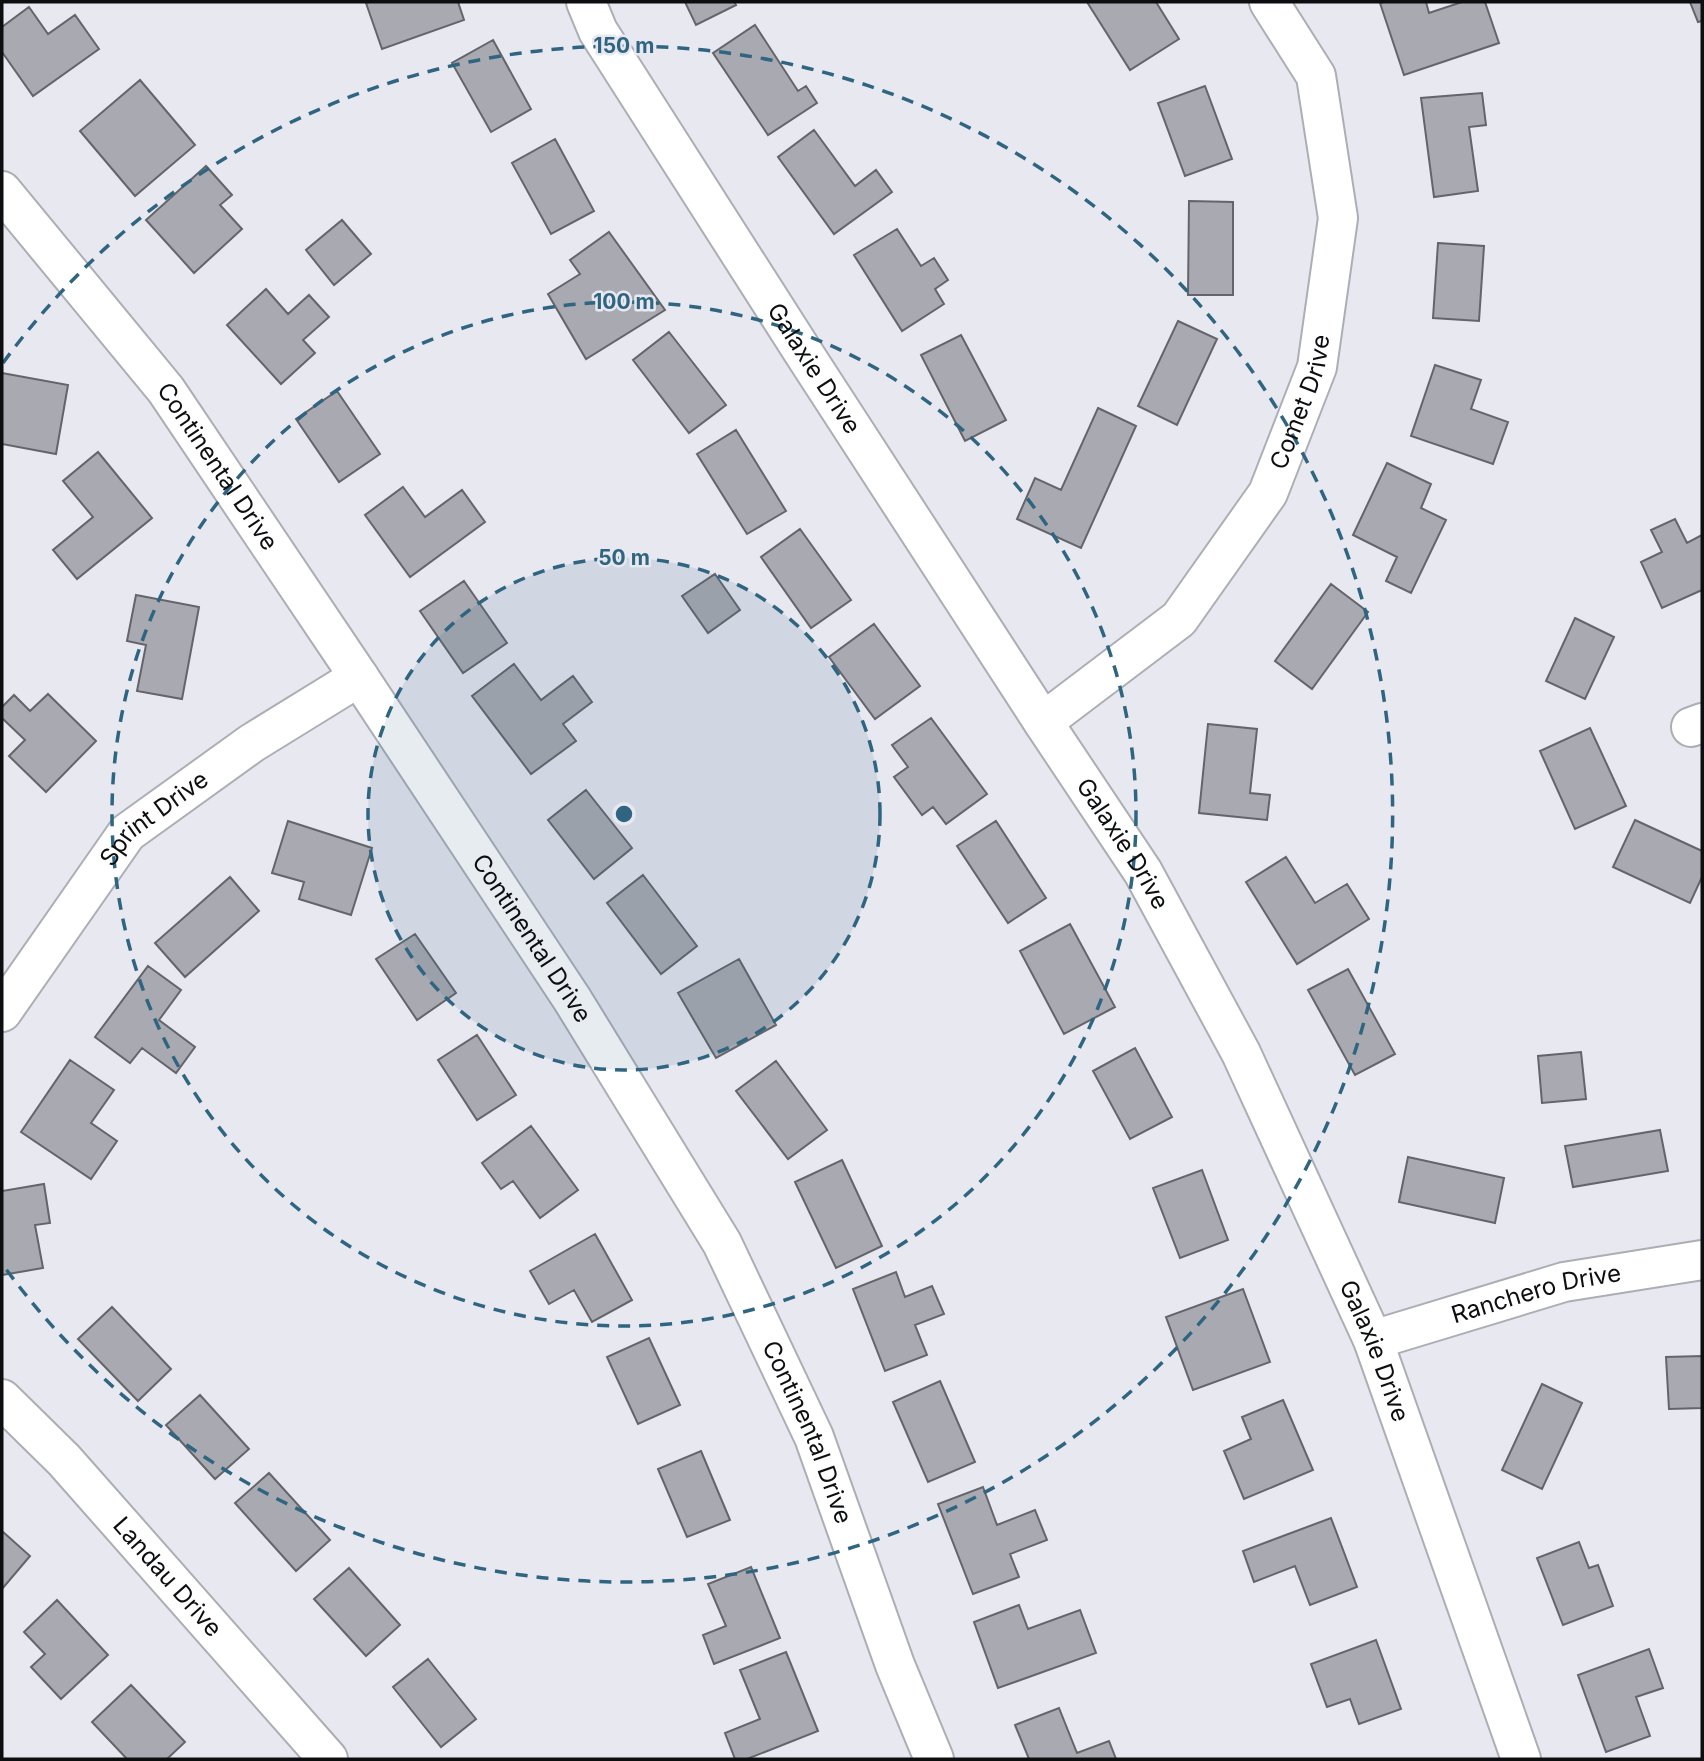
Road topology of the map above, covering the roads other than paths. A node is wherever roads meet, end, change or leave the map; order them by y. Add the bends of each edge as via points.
1 (586, 2) edge
2 (1269, 2) edge
3 (7, 210) edge
4 (359, 677) junction
5 (1043, 722) junction
6 (2, 1012) edge
7 (1702, 1260) edge
8 (1373, 1340) junction
9 (2, 1399) edge
10 (327, 1759) edge
11 (933, 1759) edge
12 (1521, 1759) edge

1 - 5 street, Galaxie Drive via 598,31
2 - 5 street, Comet Drive via 1317,76 1338,218 1317,367 1268,493 1180,619
3 - 4 street, Continental Drive via 166,390
4 - 6 street, Sprint Drive via 252,743 127,833
4 - 11 street, Continental Drive via 572,999 722,1243 814,1437
5 - 8 street, Galaxie Drive via 1143,873 1241,1052
7 - 8 street, Ranchero Drive via 1564,1282
8 - 12 street, Galaxie Drive
9 - 10 street, Landau Drive via 64,1460

